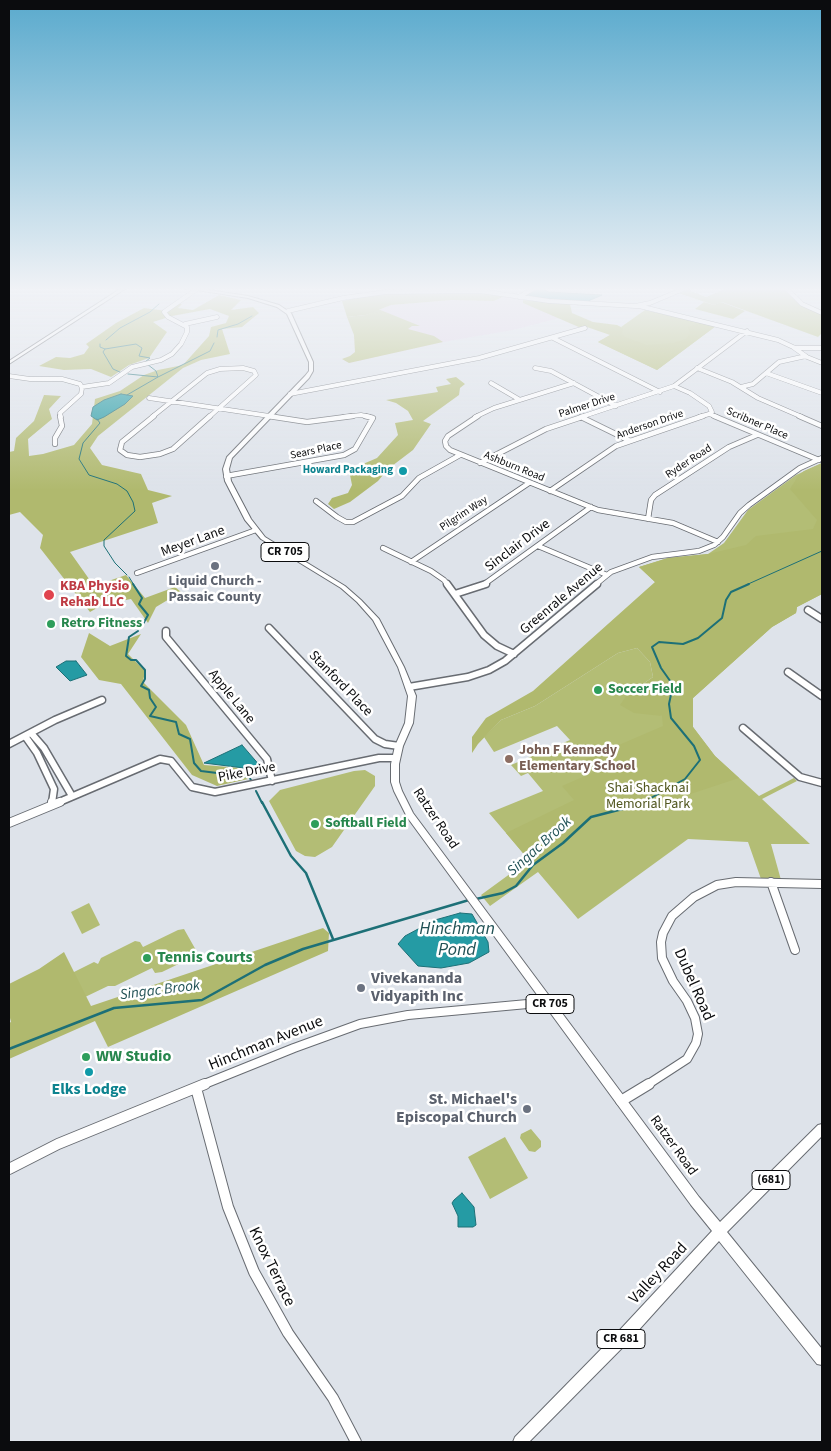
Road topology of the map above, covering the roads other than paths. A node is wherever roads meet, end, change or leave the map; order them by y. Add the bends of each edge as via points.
1 (22, 355) edge
2 (170, 355) edge
3 (307, 355) edge
4 (490, 355) edge
5 (586, 355) edge
6 (715, 355) edge
7 (806, 356) joint
8 (9, 363) edge
9 (822, 363) edge
10 (535, 368) dead end
11 (697, 368) junction
12 (766, 373) junction
13 (9, 376) edge
14 (491, 383) dead end
15 (574, 383) junction
16 (674, 386) junction
17 (82, 387) junction
18 (741, 388) junction
19 (660, 392) junction
20 (822, 393) edge
21 (290, 394) junction
22 (149, 398) dead end
23 (520, 400) junction
24 (171, 402) junction
25 (616, 406) junction
26 (218, 410) junction
27 (709, 414) junction
28 (267, 417) junction
29 (581, 417) junction
30 (822, 426) edge
31 (757, 435) junction
32 (630, 442) junction
33 (55, 444) dead end
34 (460, 455) junction
35 (820, 459) edge
36 (480, 463) junction
37 (226, 476) junction
38 (529, 482) junction
39 (550, 491) junction
40 (316, 501) dead end
41 (591, 507) junction
42 (648, 519) junction
43 (256, 530) junction
44 (718, 542) junction
45 (538, 546) junction
46 (383, 548) dead end
47 (411, 562) junction
48 (137, 573) dead end
49 (607, 575) junction
50 (455, 594) junction
51 (808, 610) dead end
52 (822, 619) edge
53 (269, 628) dead end
54 (166, 631) dead end
55 (514, 654) junction
56 (788, 672) dead end
57 (409, 687) junction
58 (822, 696) edge
59 (102, 700) dead end
60 (743, 728) dead end
61 (28, 734) junction
62 (9, 744) edge
63 (399, 746) junction
64 (395, 758) junction
65 (56, 769) junction
66 (46, 773) junction
67 (272, 781) junction
68 (822, 783) edge
69 (72, 796) junction
70 (52, 805) junction
71 (9, 824) edge
72 (771, 882) junction
73 (822, 884) edge
74 (796, 950) dead end
75 (549, 1002) junction
76 (196, 1088) junction
77 (621, 1101) junction
78 (822, 1129) edge
79 (9, 1169) edge
80 (720, 1232) junction
81 (822, 1360) edge
82 (356, 1442) edge
83 (520, 1442) edge

1 - 8 main road
2 - 17 street via 132,367 109,383
3 - 21 main road via 312,366 309,375
4 - 21 street
5 - 19 street
6 - 11 street, Palmer Drive
7 - 9 street
7 - 12 street via 781,361
10 - 15 street via 551,371
11 - 16 street, Palmer Drive
11 - 18 street
12 - 18 street via 753,384
12 - 20 street
13 - 17 street via 62,379
14 - 23 street
15 - 23 street
15 - 25 street
16 - 19 street, Palmer Drive
16 - 27 street, Scribner Place via 709,406 712,412
17 - 33 street via 81,394 60,413 62,426
18 - 30 street
19 - 25 street, Palmer Drive
21 - 28 main road
22 - 24 street
23 - 34 street via 486,412 448,436 446,446
24 - 26 street
24 - 26 street via 210,371 243,368 256,372 255,377
24 - 26 street via 122,442 120,450 126,455 140,457 169,451
25 - 29 street, Palmer Drive
26 - 28 street
27 - 31 street, Scribner Place
27 - 32 street, Anderson Drive
28 - 37 main road via 229,458
28 - 37 street, Sears Place via 312,422 364,415 372,417 372,420 355,449 344,455
29 - 32 street
29 - 36 street, Palmer Drive via 535,433
31 - 35 street, Scribner Place
31 - 42 street, Ryder Road via 729,447 655,495
32 - 39 street, Anderson Drive via 614,448
34 - 36 street, Ashburn Road
34 - 40 street via 419,478 402,496 353,522 334,516
35 - 44 street via 794,472 744,508
36 - 38 street, Ashburn Road
37 - 43 main road, Ratzer Road / CR 705
38 - 39 street, Ashburn Road
38 - 47 street, Pilgrim Way
39 - 41 street, Ashburn Road
41 - 42 street, Ashburn Road
41 - 45 street, Sinclair Drive
42 - 44 street, Ashburn Road via 680,525
43 - 48 street, Meyer Lane
43 - 57 main road, Ratzer Road / CR 705 via 268,542 334,581 360,601 380,626
44 - 49 street, Greenrale Avenue via 698,550 652,557
45 - 49 street
45 - 50 street, Sinclair Drive via 487,584
46 - 47 street
47 - 50 street via 438,575
49 - 55 street, Greenrale Avenue
50 - 55 street via 484,635
51 - 52 street
53 - 63 street, Stanford Place via 376,739
54 - 67 street, Apple Lane via 166,637 266,759
55 - 57 street, Greenrale Avenue via 479,674
56 - 58 street
57 - 63 main road, Ratzer Road / CR 705 via 411,716
59 - 61 street
60 - 68 street via 800,777
61 - 62 street
61 - 65 street via 44,748
61 - 66 street
63 - 64 main road, Ratzer Road / CR 705
64 - 67 street, Pike Drive via 379,758
64 - 75 main road, Ratzer Road / CR 705 via 395,782 410,815
65 - 66 street
65 - 69 street
66 - 70 street via 54,789
67 - 69 street, Pike Drive via 224,792 206,792 192,787 170,761 160,759
69 - 70 street, Pike Drive
70 - 71 street, Pike Drive
72 - 73 street, Dubel Road
72 - 74 street
72 - 77 street, Dubel Road via 717,885 694,896 672,916 663,933 662,958 695,1018 696,1043 680,1065
75 - 76 street, Hinchman Avenue via 408,1015 360,1024
75 - 77 main road, Ratzer Road / CR 705
76 - 79 street, Hinchman Avenue via 58,1144
76 - 82 street, Knox Terrace via 228,1207 254,1272 288,1333 333,1398
77 - 80 main road, Ratzer Road / CR 705
78 - 80 main road, Valley Road / (681)
80 - 81 main road, Ratzer Road / CR 705
80 - 83 main road, Valley Road / CR 681

